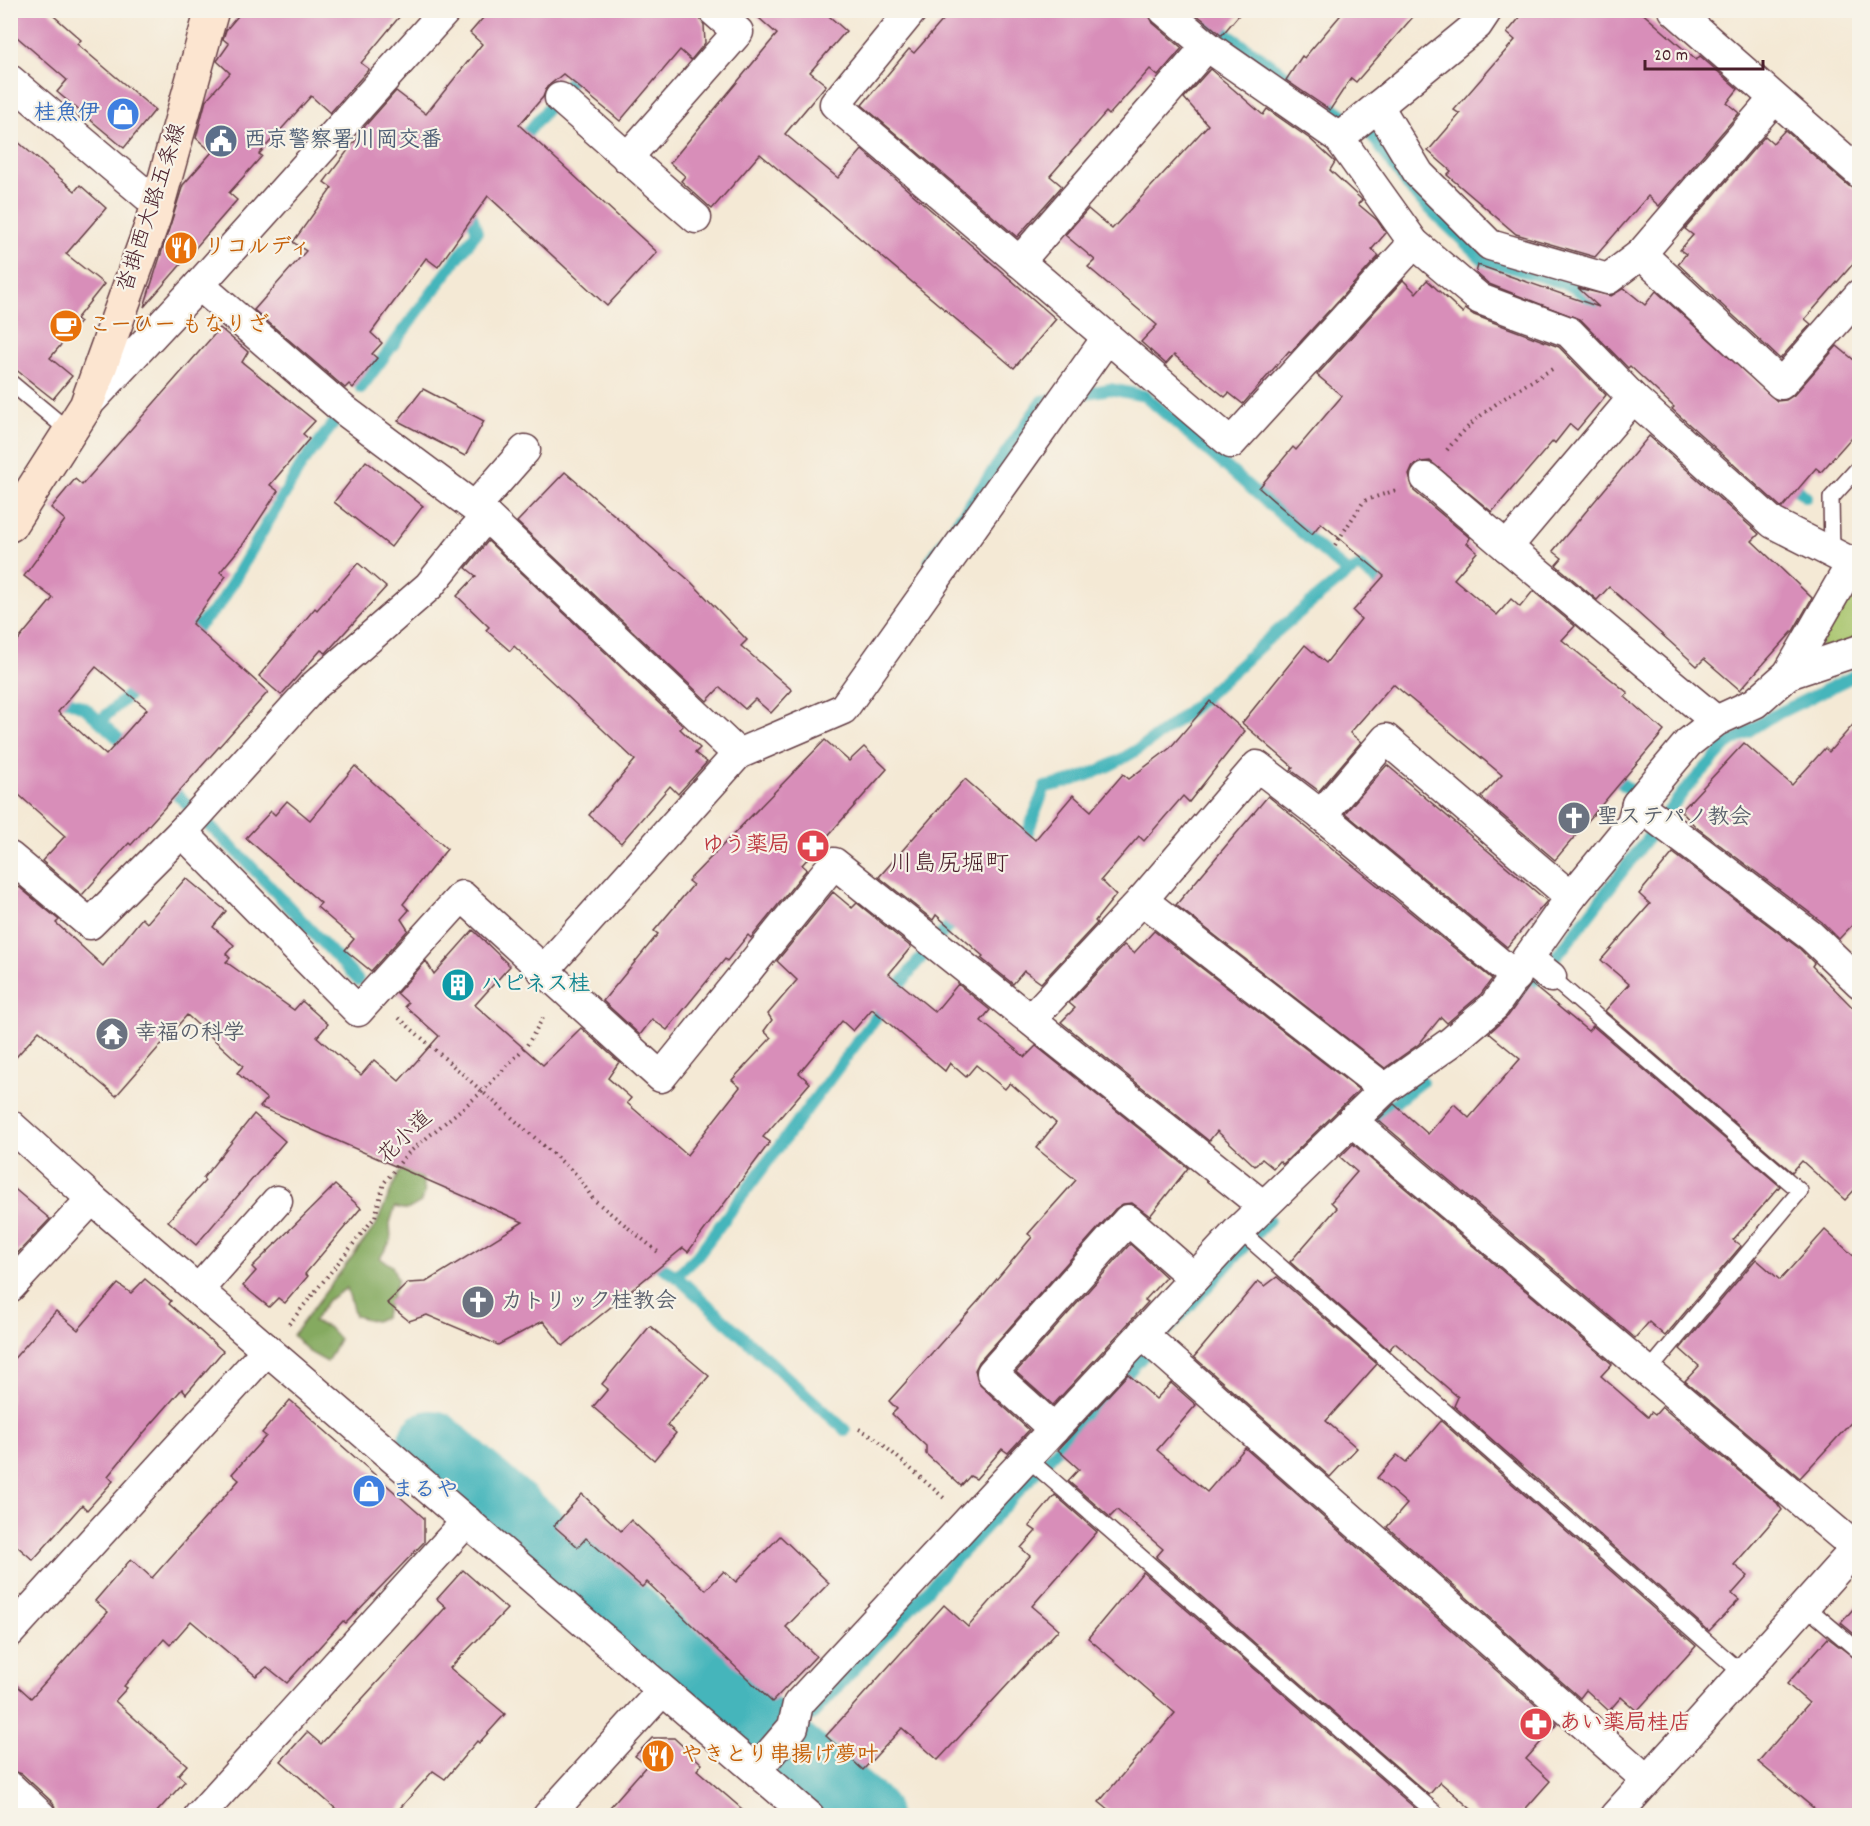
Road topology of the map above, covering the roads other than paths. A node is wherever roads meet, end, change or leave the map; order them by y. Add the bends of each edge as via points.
1 (212, 10) edge
2 (446, 10) edge
3 (713, 10) edge
4 (912, 10) edge
5 (1164, 10) edge
6 (1487, 10) edge
7 (1674, 10) edge
8 (1207, 46) junction
9 (10, 80) edge
10 (560, 98) dead end
11 (1774, 99) junction
12 (1357, 123) junction
13 (627, 158) junction
14 (1860, 173) edge
15 (158, 205) junction
16 (696, 218) dead end
17 (1414, 243) junction
18 (1641, 254) junction
19 (1019, 262) junction
20 (200, 285) junction
21 (1860, 294) edge
22 (1107, 338) junction
23 (10, 382) edge
24 (1633, 398) junction
25 (77, 419) junction
26 (525, 450) dead end
27 (1860, 466) edge
28 (1426, 478) road end
29 (480, 511) junction
30 (10, 525) edge
31 (1507, 547) junction
32 (1848, 560) edge
33 (1860, 650) edge
34 (1788, 674) junction
35 (1716, 721) junction
36 (738, 754) junction
37 (1637, 804) junction
38 (1321, 815) junction
39 (193, 820) junction
40 (10, 857) edge
41 (1571, 897) junction
42 (1142, 900) junction
43 (1533, 970) junction
44 (552, 979) junction
45 (1860, 983) edge
46 (1031, 1019) junction
47 (1385, 1089) junction
48 (1352, 1121) junction
49 (10, 1125) edge
50 (92, 1200) junction
51 (277, 1201) dead end
52 (1263, 1206) junction
53 (1239, 1230) junction
54 (1194, 1278) junction
55 (10, 1287) edge
56 (198, 1290) junction
57 (1142, 1334) junction
58 (267, 1350) junction
59 (1647, 1373) junction
60 (1054, 1429) junction
61 (1027, 1458) junction
62 (467, 1521) junction
63 (1858, 1546) edge
64 (1804, 1605) junction
65 (10, 1632) edge
66 (1860, 1652) edge
67 (1743, 1674) junction
68 (662, 1690) junction
69 (756, 1770) junction
70 (1647, 1780) junction
71 (10, 1787) edge
72 (41, 1815) edge
73 (200, 1815) edge
74 (548, 1815) edge
75 (809, 1815) edge
76 (1440, 1815) edge
77 (1615, 1815) edge

1 - 15 main road, 沓掛西大路五条線
2 - 20 street
3 - 13 street via 738,32
4 - 19 street via 835,104
5 - 8 street
6 - 12 street via 1477,25
7 - 11 street
8 - 12 street
8 - 19 street
9 - 15 street
10 - 13 street
11 - 14 street
11 - 18 street
12 - 17 street
12 - 18 street via 1419,174 1490,245 1608,279
13 - 16 street
15 - 25 main road, 沓掛西大路五条線
17 - 22 street via 1231,443
17 - 24 street via 1480,299 1569,332
18 - 21 street via 1781,384
19 - 22 street
20 - 25 street
20 - 29 street via 344,410
22 - 36 street via 843,709
23 - 25 lane
24 - 31 street
24 - 32 street via 1773,524
25 - 30 main road, 沓掛西大路五条線
26 - 29 street
27 - 32 lane via 1831,498
28 - 31 street
29 - 36 street
29 - 39 street via 429,586 312,687
31 - 35 street
32 - 34 street
33 - 34 street
34 - 35 street via 1755,703
35 - 37 street via 1688,744
36 - 44 street
37 - 41 street via 1632,823
37 - 45 street via 1811,936
38 - 41 street via 1386,740
38 - 42 street via 1257,766
38 - 43 street
39 - 40 street via 90,924
39 - 44 street via 358,1011 462,896
41 - 43 street
42 - 46 street
42 - 47 street
43 - 47 street via 1450,1043
43 - 59 lane via 1800,1191
44 - 46 street via 661,1077 834,863
46 - 52 street
47 - 48 street
48 - 52 street
48 - 59 street
49 - 50 street
50 - 55 street
50 - 56 street
51 - 56 street
52 - 53 street
53 - 54 street
53 - 67 lane
54 - 57 street
54 - 60 street via 1128,1220 992,1373
56 - 58 street
57 - 60 street
57 - 70 street
58 - 62 street
58 - 65 street
59 - 63 street
60 - 61 street
61 - 69 street via 798,1704 793,1727
61 - 76 lane
62 - 68 street
62 - 73 street
63 - 64 street
64 - 66 lane
64 - 67 street
67 - 70 street
68 - 69 street
68 - 74 street
69 - 75 street
70 - 77 street
71 - 72 street

